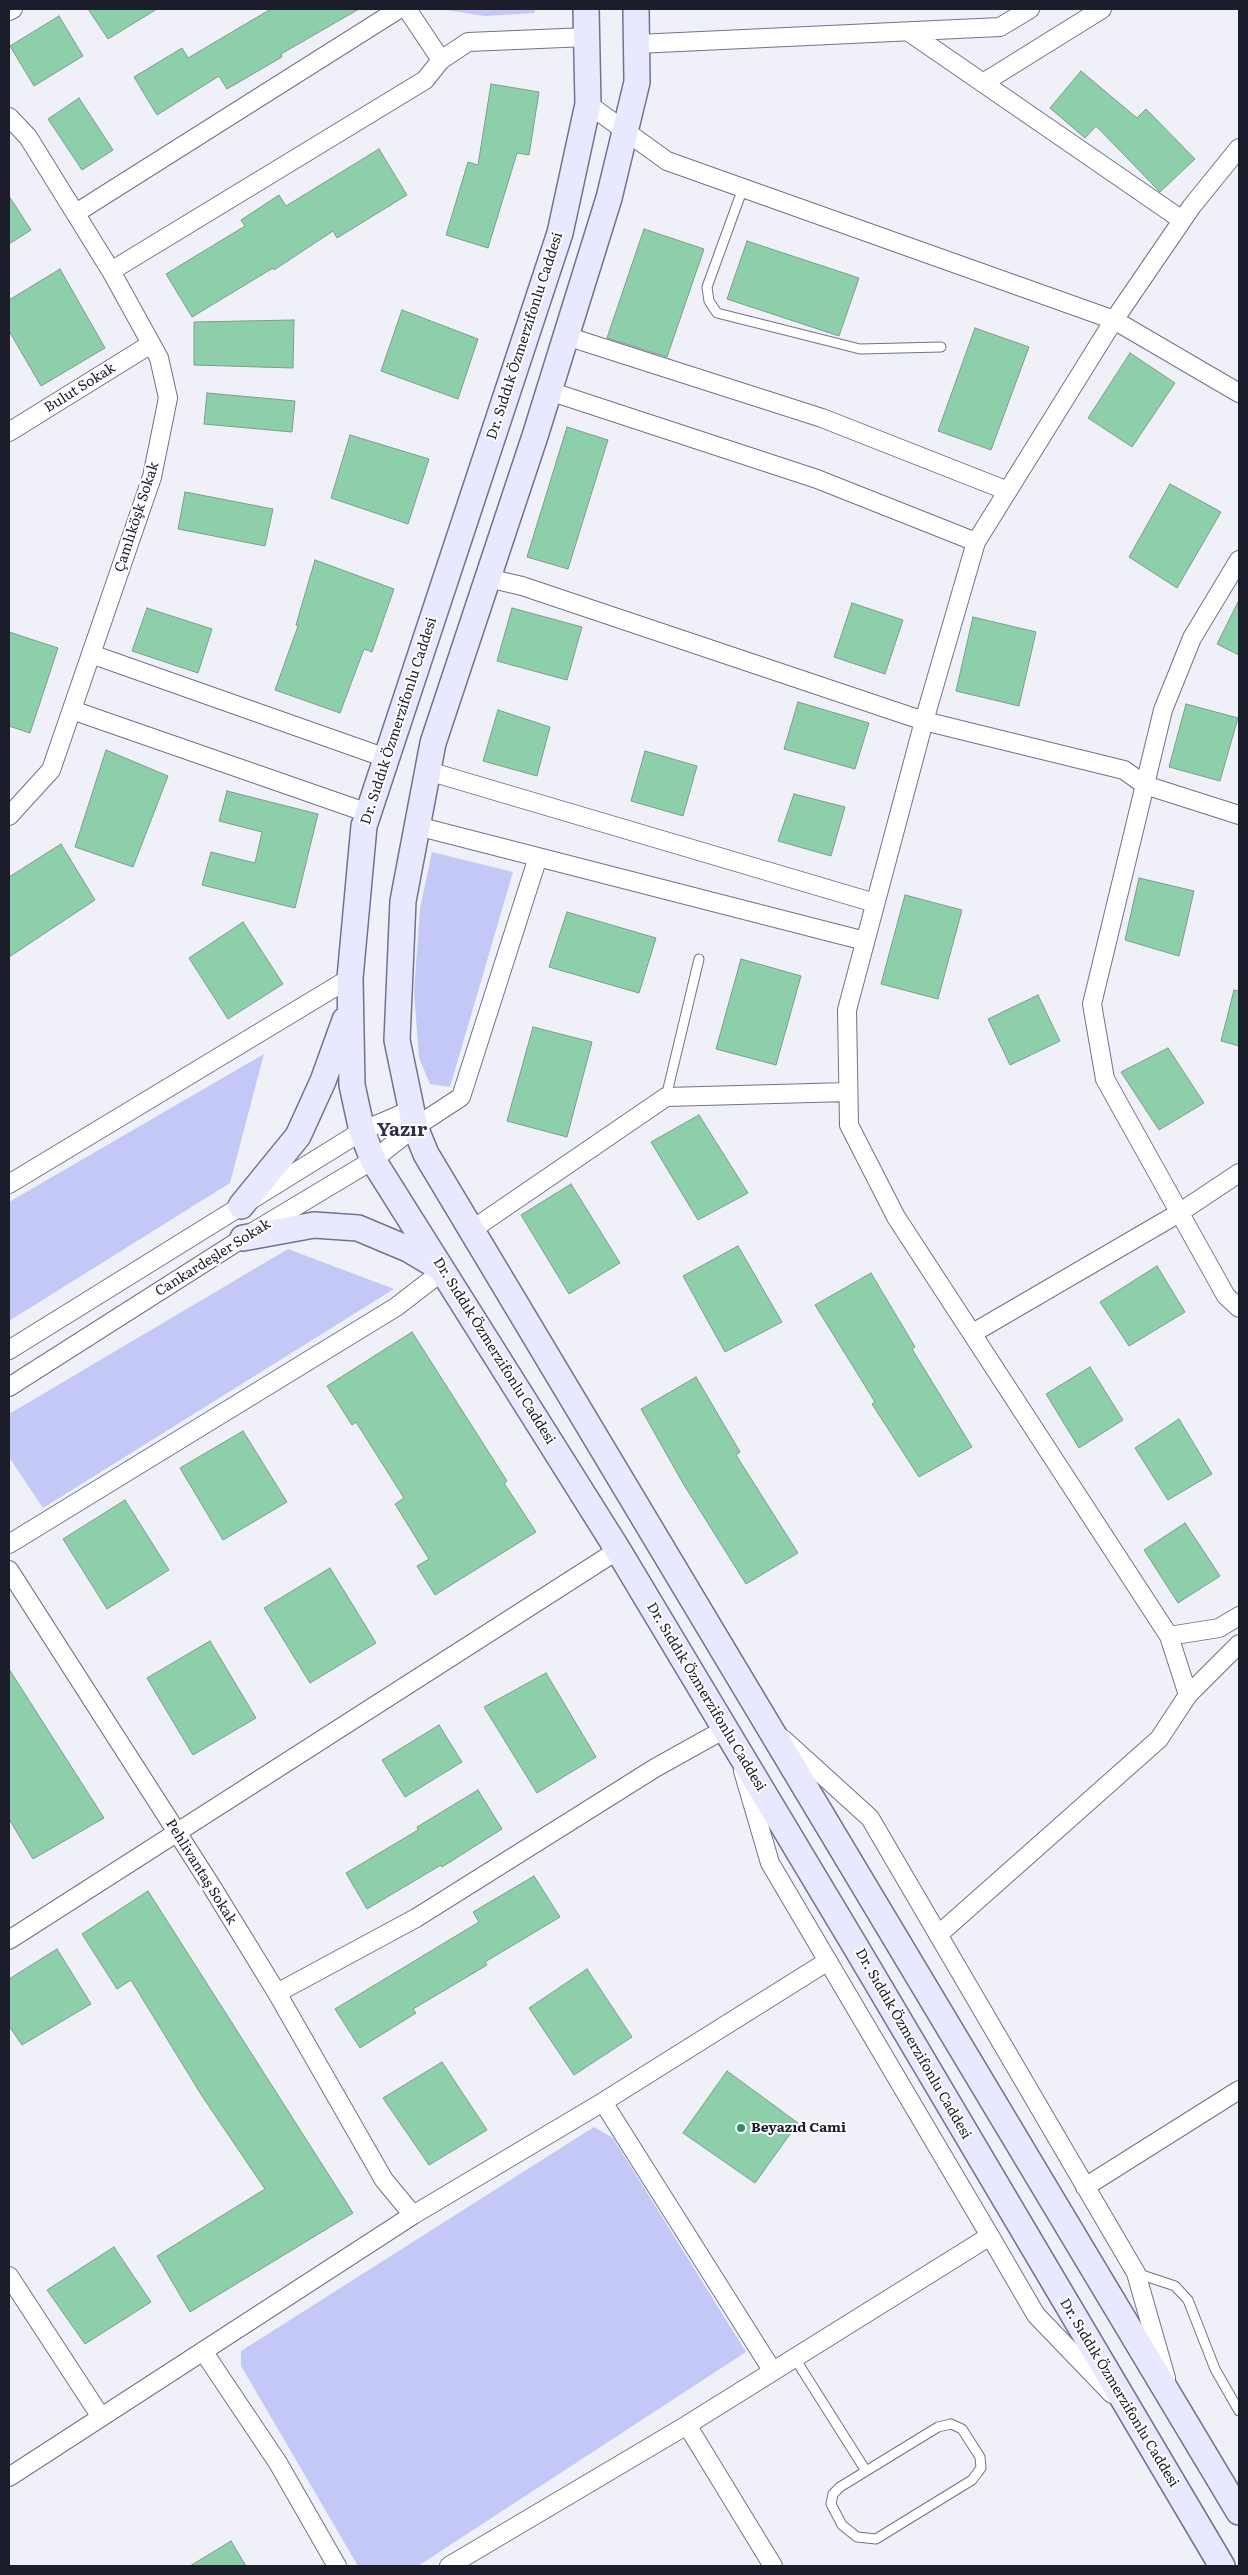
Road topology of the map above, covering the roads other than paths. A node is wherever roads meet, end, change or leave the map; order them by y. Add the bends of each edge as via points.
1 (13, 9) edge
2 (398, 9) edge
3 (407, 9) edge
4 (586, 9) edge
5 (636, 9) edge
6 (1030, 9) edge
7 (1102, 9) edge
8 (9, 11) edge
9 (909, 32) junction
10 (587, 37) junction
11 (636, 44) junction
12 (441, 60) junction
13 (984, 83) junction
14 (588, 104) junction
15 (9, 117) edge
16 (625, 132) junction
17 (1239, 148) edge
18 (743, 188) junction
19 (76, 213) junction
20 (1182, 220) junction
21 (111, 271) junction
22 (1114, 320) junction
23 (566, 336) junction
24 (151, 344) junction
25 (941, 347) dead end
26 (549, 392) junction
27 (1239, 393) edge
28 (9, 432) edge
29 (1008, 491) junction
30 (976, 542) junction
31 (1239, 560) edge
32 (488, 578) junction
33 (91, 654) junction
34 (72, 710) junction
35 (924, 721) junction
36 (386, 758) junction
37 (428, 771) junction
38 (1145, 785) junction
39 (368, 813) junction
40 (1239, 815) edge
41 (9, 816) edge
42 (417, 826) junction
43 (538, 856) junction
44 (875, 903) junction
45 (865, 941) junction
46 (699, 959) dead end
47 (350, 978) junction
48 (351, 1006) junction
49 (848, 1092) junction
50 (666, 1097) junction
51 (413, 1119) junction
52 (362, 1131) junction
53 (374, 1160) junction
54 (1239, 1173) edge
55 (9, 1184) edge
56 (242, 1206) junction
57 (1179, 1213) junction
58 (473, 1229) junction
59 (243, 1238) junction
60 (444, 1270) junction
61 (1239, 1308) edge
62 (973, 1333) junction
63 (9, 1350) edge
64 (9, 1387) edge
65 (9, 1544) edge
66 (618, 1550) junction
67 (9, 1570) edge
68 (1239, 1616) edge
69 (1169, 1636) junction
70 (1239, 1644) edge
71 (1188, 1695) junction
72 (769, 1727) junction
73 (731, 1739) junction
74 (176, 1832) junction
75 (938, 1935) junction
76 (9, 1940) edge
77 (828, 1962) junction
78 (276, 1993) junction
79 (1239, 2090) edge
80 (603, 2102) junction
81 (1086, 2187) junction
82 (412, 2215) junction
83 (990, 2236) junction
84 (1136, 2273) junction
85 (9, 2276) edge
86 (203, 2350) junction
87 (794, 2356) junction
88 (772, 2370) junction
89 (1172, 2400) junction
90 (1239, 2411) edge
91 (1132, 2415) junction
92 (101, 2417) junction
93 (686, 2425) junction
94 (866, 2471) junction
95 (9, 2477) edge
96 (1239, 2512) edge
97 (337, 2566) edge
98 (449, 2566) edge
99 (773, 2566) edge
100 (1222, 2566) edge

1 - 8 street
2 - 19 street
3 - 12 street
4 - 10 main road, Dr. Sıddık Özmerzifonlu Caddesi
5 - 11 main road
6 - 9 street via 1000,27
7 - 13 street
9 - 11 street
9 - 13 street
10 - 12 street via 468,42
10 - 14 main road, Dr. Sıddık Özmerzifonlu Caddesi
11 - 16 main road via 637,82
12 - 21 street via 425,80
13 - 20 street
14 - 16 street
14 - 36 main road, Dr. Sıddık Özmerzifonlu Caddesi via 560,233
15 - 19 street, Çamlıköşk Sokak via 28,137
16 - 18 street via 667,161
16 - 23 main road via 609,198
17 - 20 street
18 - 22 street
18 - 25 lane via 707,286 717,313 860,349
19 - 21 street, Çamlıköşk Sokak
20 - 22 street
21 - 24 street, Çamlıköşk Sokak
22 - 27 street
22 - 29 street
23 - 26 main road
23 - 29 street via 822,418
24 - 28 street, Bulut Sokak
24 - 33 street, Çamlıköşk Sokak via 159,358 168,398 152,477
26 - 30 street via 816,479
26 - 32 main road
29 - 30 street
30 - 35 street
31 - 38 street via 1192,638 1164,710
32 - 35 street via 531,589
32 - 37 main road via 433,743
33 - 34 street, Çamlıköşk Sokak
33 - 36 street
34 - 39 street
34 - 41 street, Çamlıköşk Sokak via 51,770
35 - 38 street via 1124,770
35 - 44 street
36 - 39 main road, Dr. Sıddık Özmerzifonlu Caddesi
37 - 42 main road
37 - 44 street
38 - 40 street
38 - 57 street via 1092,1004 1105,1079
39 - 47 main road, Dr. Sıddık Özmerzifonlu Caddesi via 364,826
42 - 43 street
42 - 51 main road via 403,901 397,1040
43 - 45 street
43 - 51 street via 461,1097
44 - 45 street
45 - 49 street via 847,1010
46 - 50 lane
47 - 48 main road, Dr. Sıddık Özmerzifonlu Caddesi
47 - 55 street
48 - 52 main road, Dr. Sıddık Özmerzifonlu Caddesi via 352,1085
48 - 56 main road via 298,1136
49 - 50 street
49 - 62 street via 849,1125 896,1217
50 - 58 street
51 - 52 street
51 - 53 street, Cankardeşler Sokak
51 - 58 main road via 426,1154
52 - 53 main road, Dr. Sıddık Özmerzifonlu Caddesi
52 - 56 street
53 - 59 street, Cankardeşler Sokak
53 - 60 main road, Dr. Sıddık Özmerzifonlu Caddesi
54 - 57 street
56 - 63 street
57 - 61 street via 1226,1296
57 - 62 street
58 - 72 main road
59 - 60 main road via 314,1225 358,1228 408,1249
59 - 64 street, Cankardeşler Sokak
60 - 65 street via 396,1308
60 - 66 main road, Dr. Sıddık Özmerzifonlu Caddesi
62 - 69 street
66 - 73 main road, Dr. Sıddık Özmerzifonlu Caddesi
66 - 74 street
67 - 74 street, Pehlivantaş Sokak
68 - 69 street via 1219,1628
69 - 71 street
70 - 71 street
71 - 75 street via 1159,1739
72 - 75 street via 870,1818
72 - 89 main road
73 - 77 street via 770,1863
73 - 78 street via 655,1768 416,1918
73 - 91 main road, Dr. Sıddık Özmerzifonlu Caddesi
74 - 76 street
74 - 78 street, Pehlivantaş Sokak
75 - 81 street
77 - 80 street
77 - 83 street
78 - 82 street, Pehlivantaş Sokak via 384,2180
79 - 81 street
80 - 82 street
80 - 88 street
81 - 84 street
82 - 86 street
83 - 87 street
83 - 91 street via 1036,2315
84 - 89 street
84 - 90 lane via 1174,2286 1188,2300 1215,2369
85 - 92 street
86 - 92 street
86 - 97 street via 278,2463
87 - 88 street
87 - 94 lane
88 - 93 street
89 - 96 main road
91 - 100 main road, Dr. Sıddık Özmerzifonlu Caddesi
92 - 95 street
93 - 98 street
93 - 99 street
94 - 94 lane via 840,2487 833,2494 832,2504 842,2525 857,2537 876,2540 972,2480 981,2468 980,2457 962,2429 951,2424 938,2427

